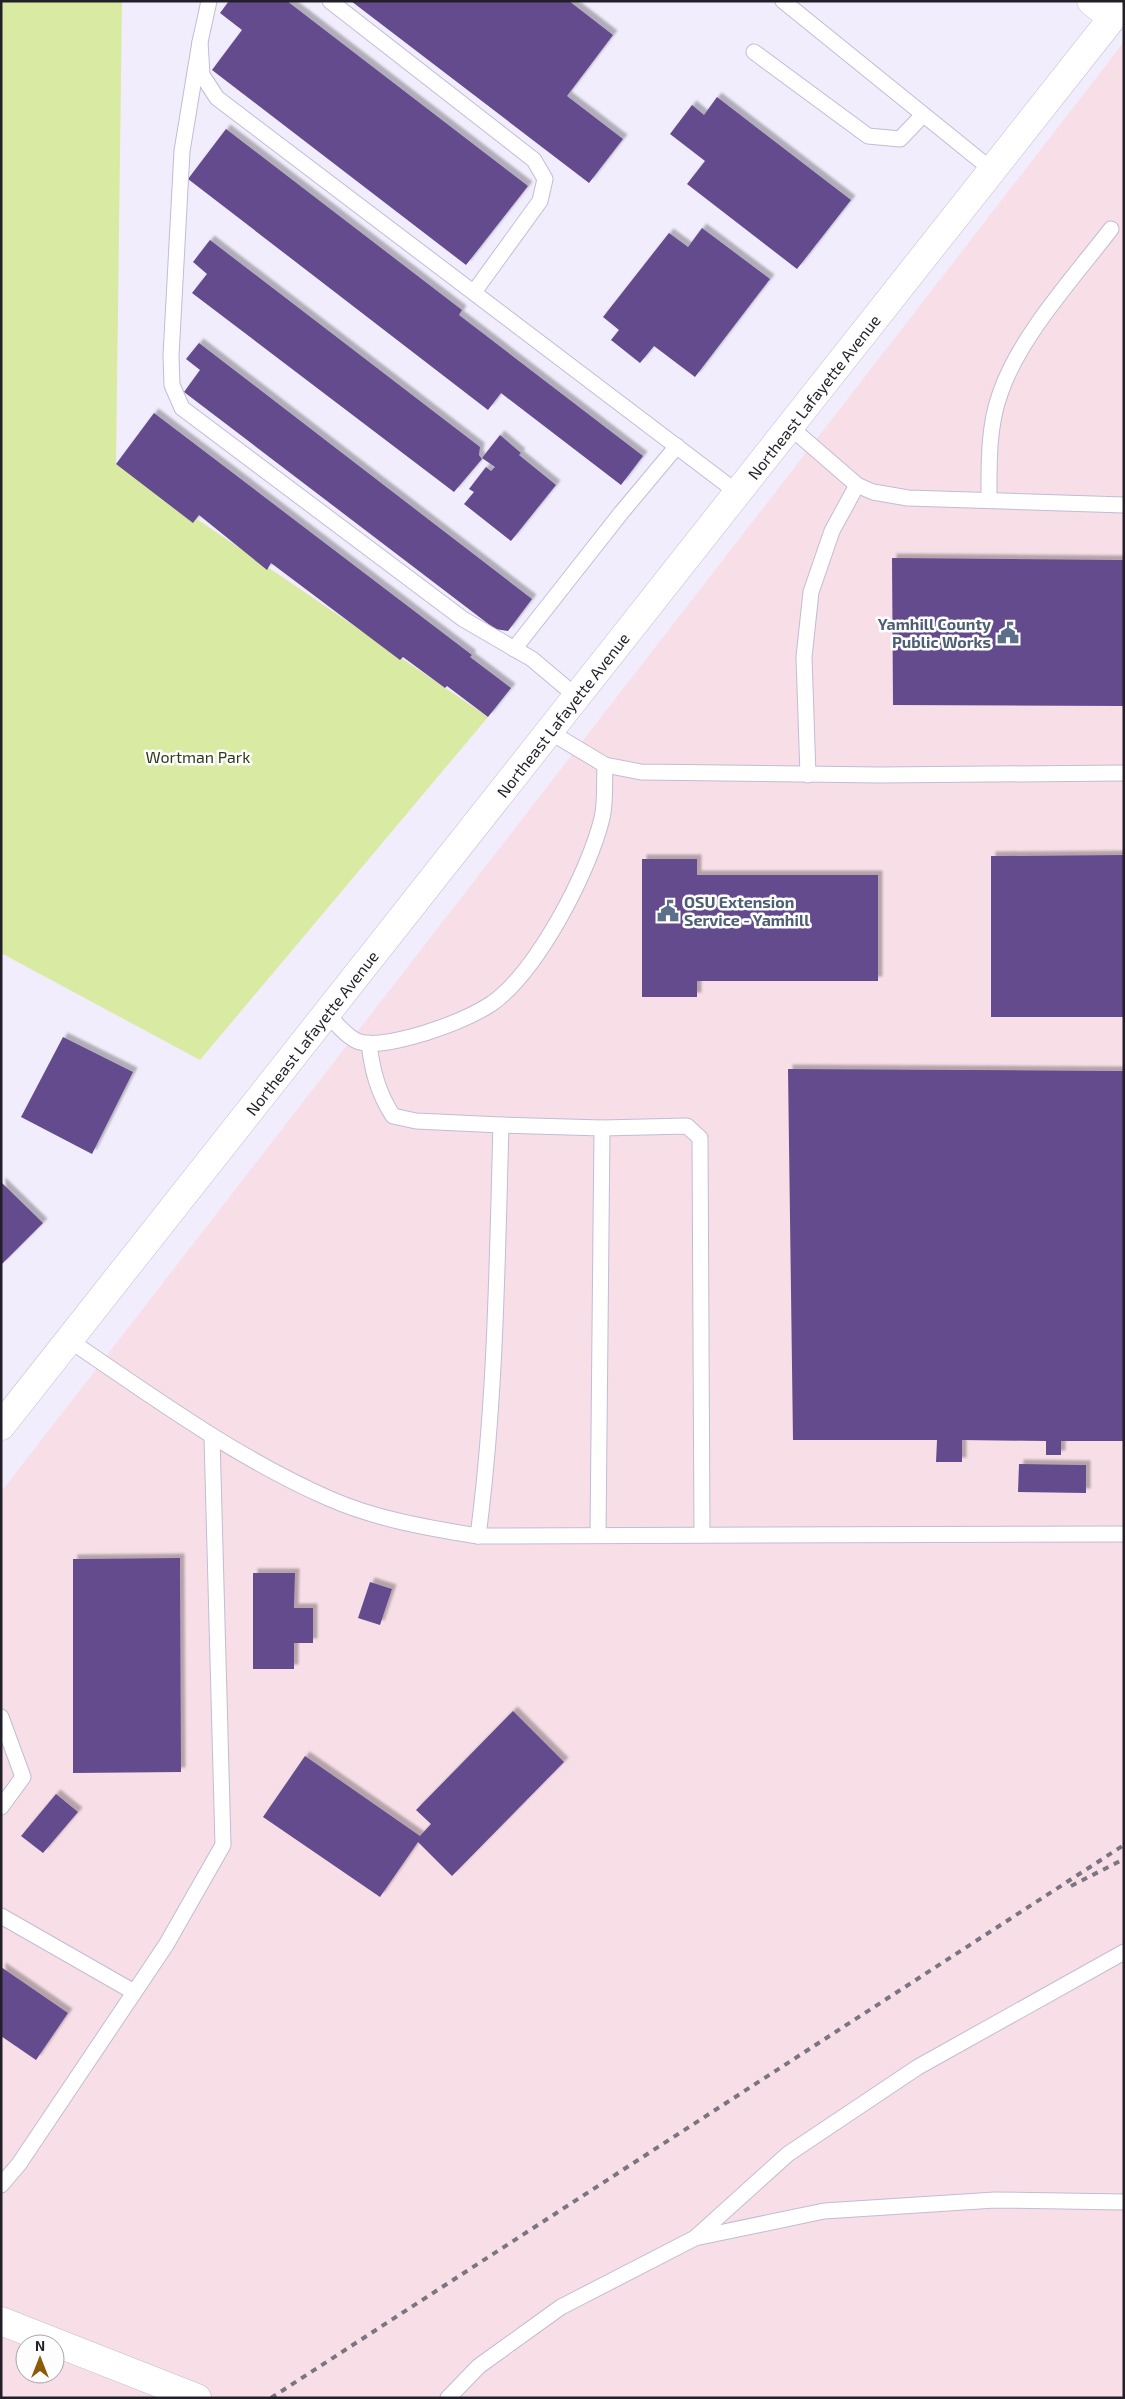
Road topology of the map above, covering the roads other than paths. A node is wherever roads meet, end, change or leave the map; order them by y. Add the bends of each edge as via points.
1 (209, 1) edge
2 (330, 1) edge
3 (783, 1) edge
4 (1091, 1) edge
5 (1118, 10) edge
6 (200, 42) junction
7 (754, 52) dead end
8 (923, 115) junction
9 (992, 170) junction
10 (1111, 229) dead end
11 (474, 292) junction
12 (790, 427) junction
13 (677, 446) junction
14 (856, 485) junction
15 (738, 493) junction
16 (989, 500) junction
17 (1124, 505) edge
18 (514, 649) junction
19 (577, 697) junction
20 (550, 732) junction
21 (605, 765) junction
22 (1124, 773) edge
23 (808, 774) junction
24 (326, 1014) junction
25 (369, 1043) junction
26 (501, 1125) junction
27 (602, 1128) junction
28 (69, 1340) junction
29 (1, 1426) edge
30 (212, 1437) junction
31 (1124, 1534) edge
32 (598, 1535) junction
33 (702, 1535) junction
34 (478, 1536) junction
35 (1, 1717) edge
36 (1, 1807) edge
37 (1, 1916) edge
38 (1124, 1952) edge
39 (134, 1992) junction
40 (1, 2185) edge
41 (1124, 2202) edge
42 (695, 2238) junction
43 (1, 2321) edge
44 (197, 2398) edge
45 (448, 2398) edge

1 - 6 lane
2 - 11 lane via 534,160 545,179 540,202
3 - 8 lane
4 - 5 main road
5 - 9 main road, Northeast Lafayette Avenue
6 - 11 lane via 202,75 217,98
6 - 18 lane via 182,151 171,356 172,385 182,408 463,619
7 - 8 lane via 868,136 900,139
8 - 9 lane
9 - 12 main road, Northeast Lafayette Avenue
10 - 16 lane via 1021,347 999,394 990,441
11 - 13 lane
12 - 14 lane
12 - 15 main road, Northeast Lafayette Avenue
13 - 15 lane
13 - 18 lane
14 - 16 lane via 873,492 908,498
14 - 23 lane via 832,531 811,592 804,657
15 - 19 main road, Northeast Lafayette Avenue
16 - 17 lane
18 - 19 lane via 532,659
19 - 20 main road, Northeast Lafayette Avenue
20 - 21 lane
20 - 24 main road, Northeast Lafayette Avenue
21 - 23 lane via 641,772
21 - 25 lane via 602,816 580,879 540,950 511,986 491,1003 439,1028 409,1038
22 - 23 lane
24 - 25 lane via 355,1040
24 - 28 main road, Northeast Lafayette Avenue
25 - 26 lane via 382,1100 393,1116 416,1121
26 - 27 lane
26 - 34 lane via 494,1383
27 - 32 lane
27 - 33 lane via 687,1126 700,1138
28 - 29 main road, Northeast Lafayette Avenue
28 - 30 lane
30 - 34 lane via 329,1498 410,1525
30 - 39 lane via 223,1845 166,1945
31 - 33 lane
32 - 33 lane
32 - 34 lane
35 - 36 lane via 23,1777
37 - 39 lane
38 - 42 lane via 918,2067 788,2154
39 - 40 lane via 19,2164
41 - 42 lane via 995,2200 824,2211
42 - 45 lane via 561,2307 479,2366
43 - 44 main road

